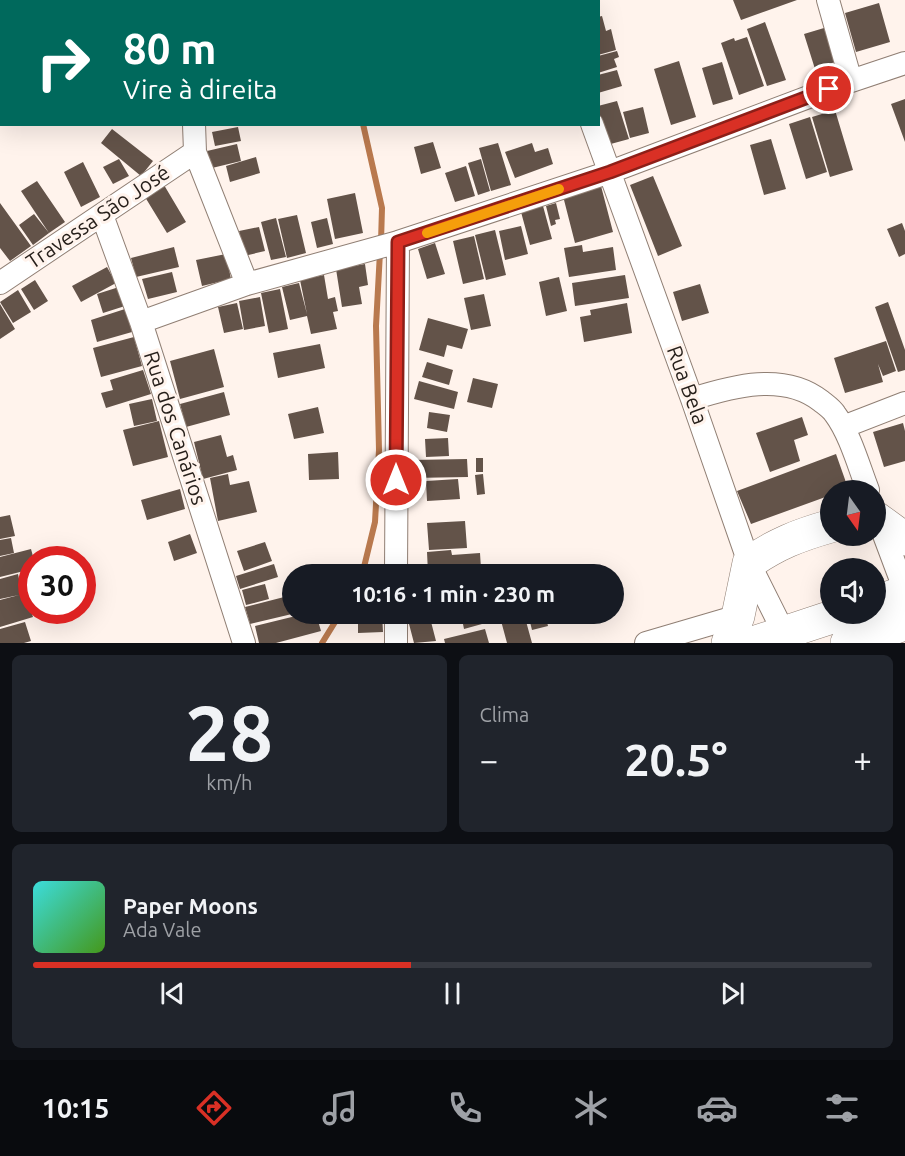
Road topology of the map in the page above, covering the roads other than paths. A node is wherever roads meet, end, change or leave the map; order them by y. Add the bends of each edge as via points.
1 (828, 0) edge
2 (905, 63) edge
3 (851, 81) junction
4 (194, 126) edge
5 (593, 126) edge
6 (195, 152) junction
7 (610, 172) junction
8 (102, 215) junction
9 (396, 243) junction
10 (0, 283) edge
11 (247, 284) junction
12 (141, 322) junction
13 (692, 399) junction
14 (905, 403) edge
15 (843, 427) junction
16 (863, 480) edge
17 (886, 521) edge
18 (820, 529) edge
19 (905, 539) edge
20 (886, 541) edge
21 (749, 563) junction
22 (396, 564) edge
23 (905, 591) edge
24 (886, 598) edge
25 (820, 623) edge
26 (396, 624) edge
27 (905, 624) edge
28 (740, 634) edge
29 (787, 638) edge
30 (244, 643) edge
31 (396, 643) edge
32 (646, 643) edge
33 (847, 643) edge

1 - 3 street
2 - 3 street
3 - 7 street
4 - 6 street
5 - 7 street, Rua Bela
6 - 8 street, Travessa São José
6 - 11 street
7 - 9 street
7 - 13 street, Rua Bela
8 - 10 street, Travessa São José
8 - 12 street, Rua dos Canários
9 - 11 street
9 - 22 street
11 - 12 street
12 - 30 street, Rua dos Canários
13 - 15 street via 757,383 793,387 834,412
13 - 21 street, Rua Bela
14 - 15 street
15 - 16 street
17 - 19 main road
18 - 21 main road via 797,536
20 - 23 street
21 - 28 main road
21 - 29 street, Rua Bela
23 - 24 main road
25 - 29 main road
26 - 31 street
27 - 33 main road
28 - 29 main road
28 - 32 street

